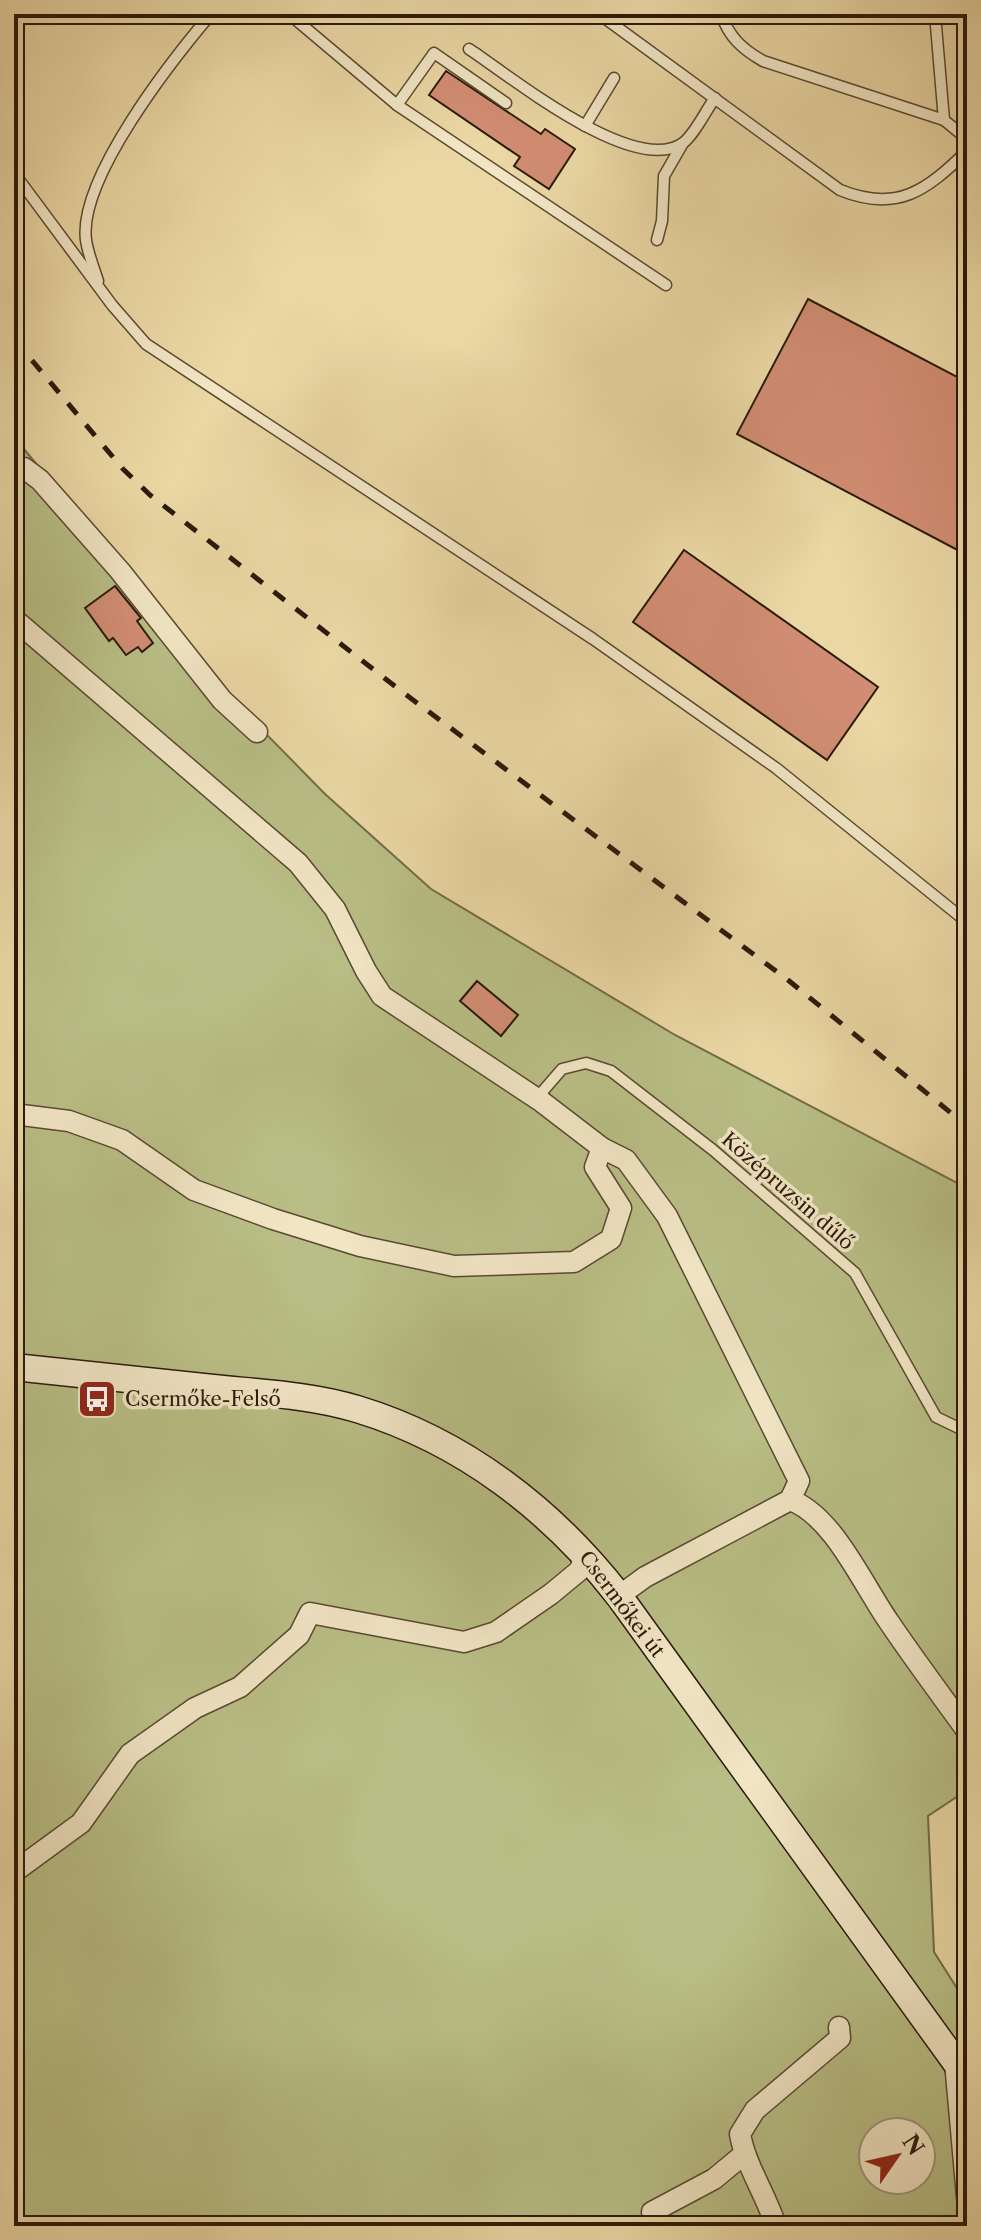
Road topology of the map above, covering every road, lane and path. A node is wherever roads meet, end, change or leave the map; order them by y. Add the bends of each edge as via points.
1 (211, 14) edge
2 (289, 14) edge
3 (599, 14) edge
4 (721, 14) edge
5 (935, 14) edge
6 (469, 49) dead end
7 (614, 78) dead end
8 (715, 98) junction
9 (506, 103) dead end
10 (397, 105) junction
11 (944, 120) junction
12 (585, 126) junction
13 (967, 139) edge
14 (683, 143) junction
15 (967, 151) edge
16 (14, 173) edge
17 (657, 240) dead end
18 (666, 285) dead end
19 (99, 287) junction
20 (14, 468) edge
21 (14, 619) edge
22 (257, 732) dead end
23 (967, 922) edge
24 (542, 1102) junction
25 (14, 1114) edge
26 (602, 1148) junction
27 (14, 1367) edge
28 (967, 1432) edge
29 (790, 1500) junction
30 (585, 1553) junction
31 (619, 1596) junction
32 (967, 1731) edge
33 (14, 1872) edge
34 (839, 2027) dead end
35 (961, 2070) edge
36 (743, 2155) junction
37 (967, 2197) edge
38 (652, 2212) dead end
39 (776, 2226) edge

1 - 19 lane via 101,173 89,207 86,239
2 - 10 lane
3 - 8 lane
4 - 11 lane via 727,32 763,61
5 - 11 lane
6 - 12 lane
7 - 12 lane
8 - 14 lane
8 - 15 lane via 840,190 864,200 887,202 909,195 938,179
9 - 10 lane via 434,53
10 - 18 lane
11 - 13 lane
12 - 14 lane via 639,149
14 - 17 lane via 664,176
16 - 19 lane
19 - 23 lane via 146,344 593,639 776,768
20 - 22 street via 24,468 40,480 222,700
21 - 24 street via 298,863 335,909 382,996
24 - 26 street
24 - 28 lane, Középruzsin dűlő via 543,1091 562,1069 586,1063 611,1071 713,1150 855,1273 936,1417
25 - 26 street via 69,1121 122,1140 194,1190 273,1219 360,1246 454,1266 574,1262 611,1239 621,1208 595,1167
26 - 29 street via 626,1160 667,1216 799,1481
27 - 30 main road, Csermőkei út via 268,1393 356,1409 462,1455 537,1507
29 - 31 street
29 - 32 street via 803,1504 842,1548
30 - 31 main road, Csermőkei út
30 - 33 street via 580,1570 551,1594 496,1632 464,1642 310,1613 299,1635 240,1687 195,1708 130,1754 81,1823
31 - 35 main road, Csermőkei út
34 - 36 street via 840,2038 755,2110 740,2134
35 - 37 street
36 - 38 street via 714,2179
36 - 39 street via 757,2175

